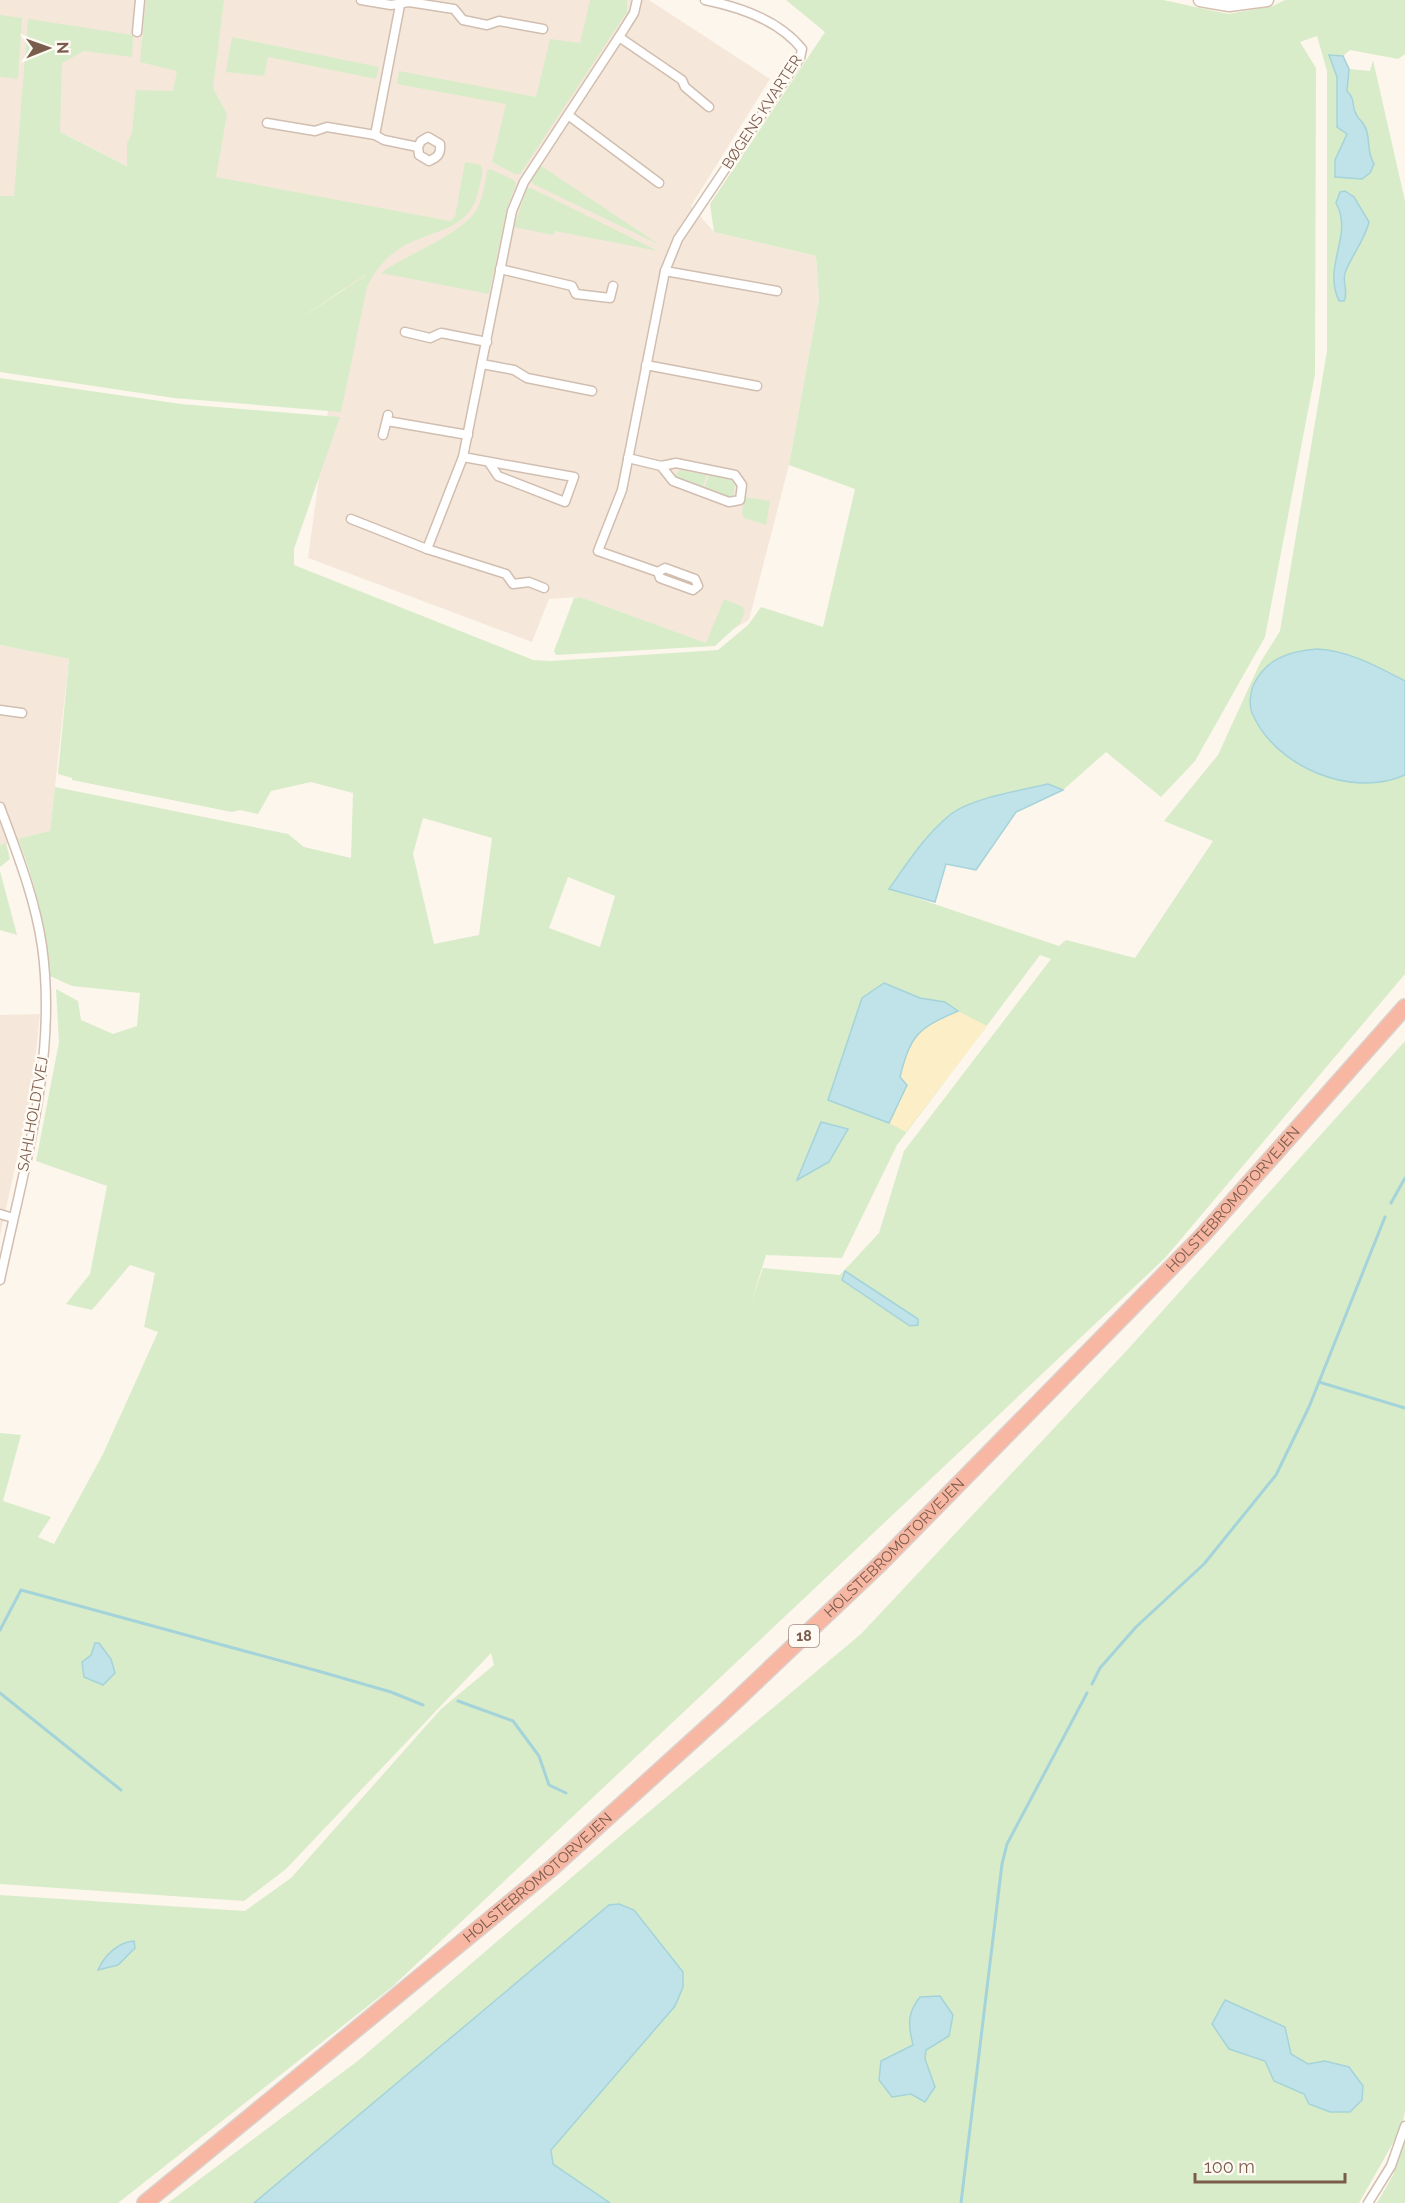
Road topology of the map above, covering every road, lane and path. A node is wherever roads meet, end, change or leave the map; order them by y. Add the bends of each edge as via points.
1 (140, 0) edge
2 (361, 0) edge
3 (638, 0) edge
4 (705, 0) edge
5 (1200, 0) edge
6 (1268, 0) edge
7 (400, 2) edge
8 (543, 29) dead end
9 (137, 32) dead end
10 (619, 37) junction
11 (709, 107) dead end
12 (568, 115) junction
13 (267, 123) dead end
14 (375, 135) junction
15 (418, 147) dead end
16 (659, 183) dead end
17 (500, 270) junction
18 (665, 271) junction
19 (613, 286) dead end
20 (777, 291) dead end
21 (405, 332) dead end
22 (487, 342) junction
23 (482, 364) junction
24 (646, 365) junction
25 (757, 386) dead end
26 (592, 391) dead end
27 (383, 435) dead end
28 (468, 435) junction
29 (463, 457) junction
30 (628, 458) junction
31 (490, 464) junction
32 (661, 466) junction
33 (351, 519) dead end
34 (427, 549) junction
35 (658, 572) dead end
36 (544, 588) dead end
37 (0, 710) edge
38 (22, 713) dead end
39 (0, 807) edge
40 (1405, 1006) edge
41 (0, 1214) edge
42 (13, 1218) junction
43 (0, 1280) edge
44 (1405, 2126) edge
45 (145, 2203) edge
46 (1368, 2203) edge

1 - 9 street
2 - 7 street via 391,5
3 - 10 street
4 - 18 street, BØGENS KVARTER via 760,16 802,49 678,238
5 - 6 street via 1229,6
7 - 8 street via 454,9 464,20 487,25 499,21
7 - 14 street
10 - 11 street via 682,80
10 - 12 street
12 - 16 street
12 - 17 street via 524,182 512,211
13 - 14 street
14 - 15 street
17 - 19 street via 572,286 576,294 610,298
17 - 22 street
18 - 20 street
18 - 24 street, BØGENS KVARTER
21 - 22 street via 430,338 441,333
22 - 23 street
23 - 26 street
23 - 28 street
24 - 25 street
24 - 30 street, BØGENS KVARTER
27 - 28 street via 388,418
28 - 29 street
29 - 31 street
29 - 34 street
30 - 32 street
30 - 35 street, BØGENS KVARTER via 622,490 598,551
31 - 31 street via 564,475 574,477 566,502 498,476
32 - 32 street via 676,463 735,475 742,485 740,500 729,502 673,481
33 - 34 street
34 - 36 street via 506,574 513,584 529,582
37 - 38 street
39 - 42 street, SAHLHOLDTVEJ via 26,877 42,946 47,1029 43,1077
40 - 45 highway, HOLSTEBROMOTORVEJEN / 18 via 1202,1236 873,1570 724,1712 552,1868
41 - 42 street
42 - 43 street, SAHLHOLDTVEJ
44 - 46 street via 1391,2166

